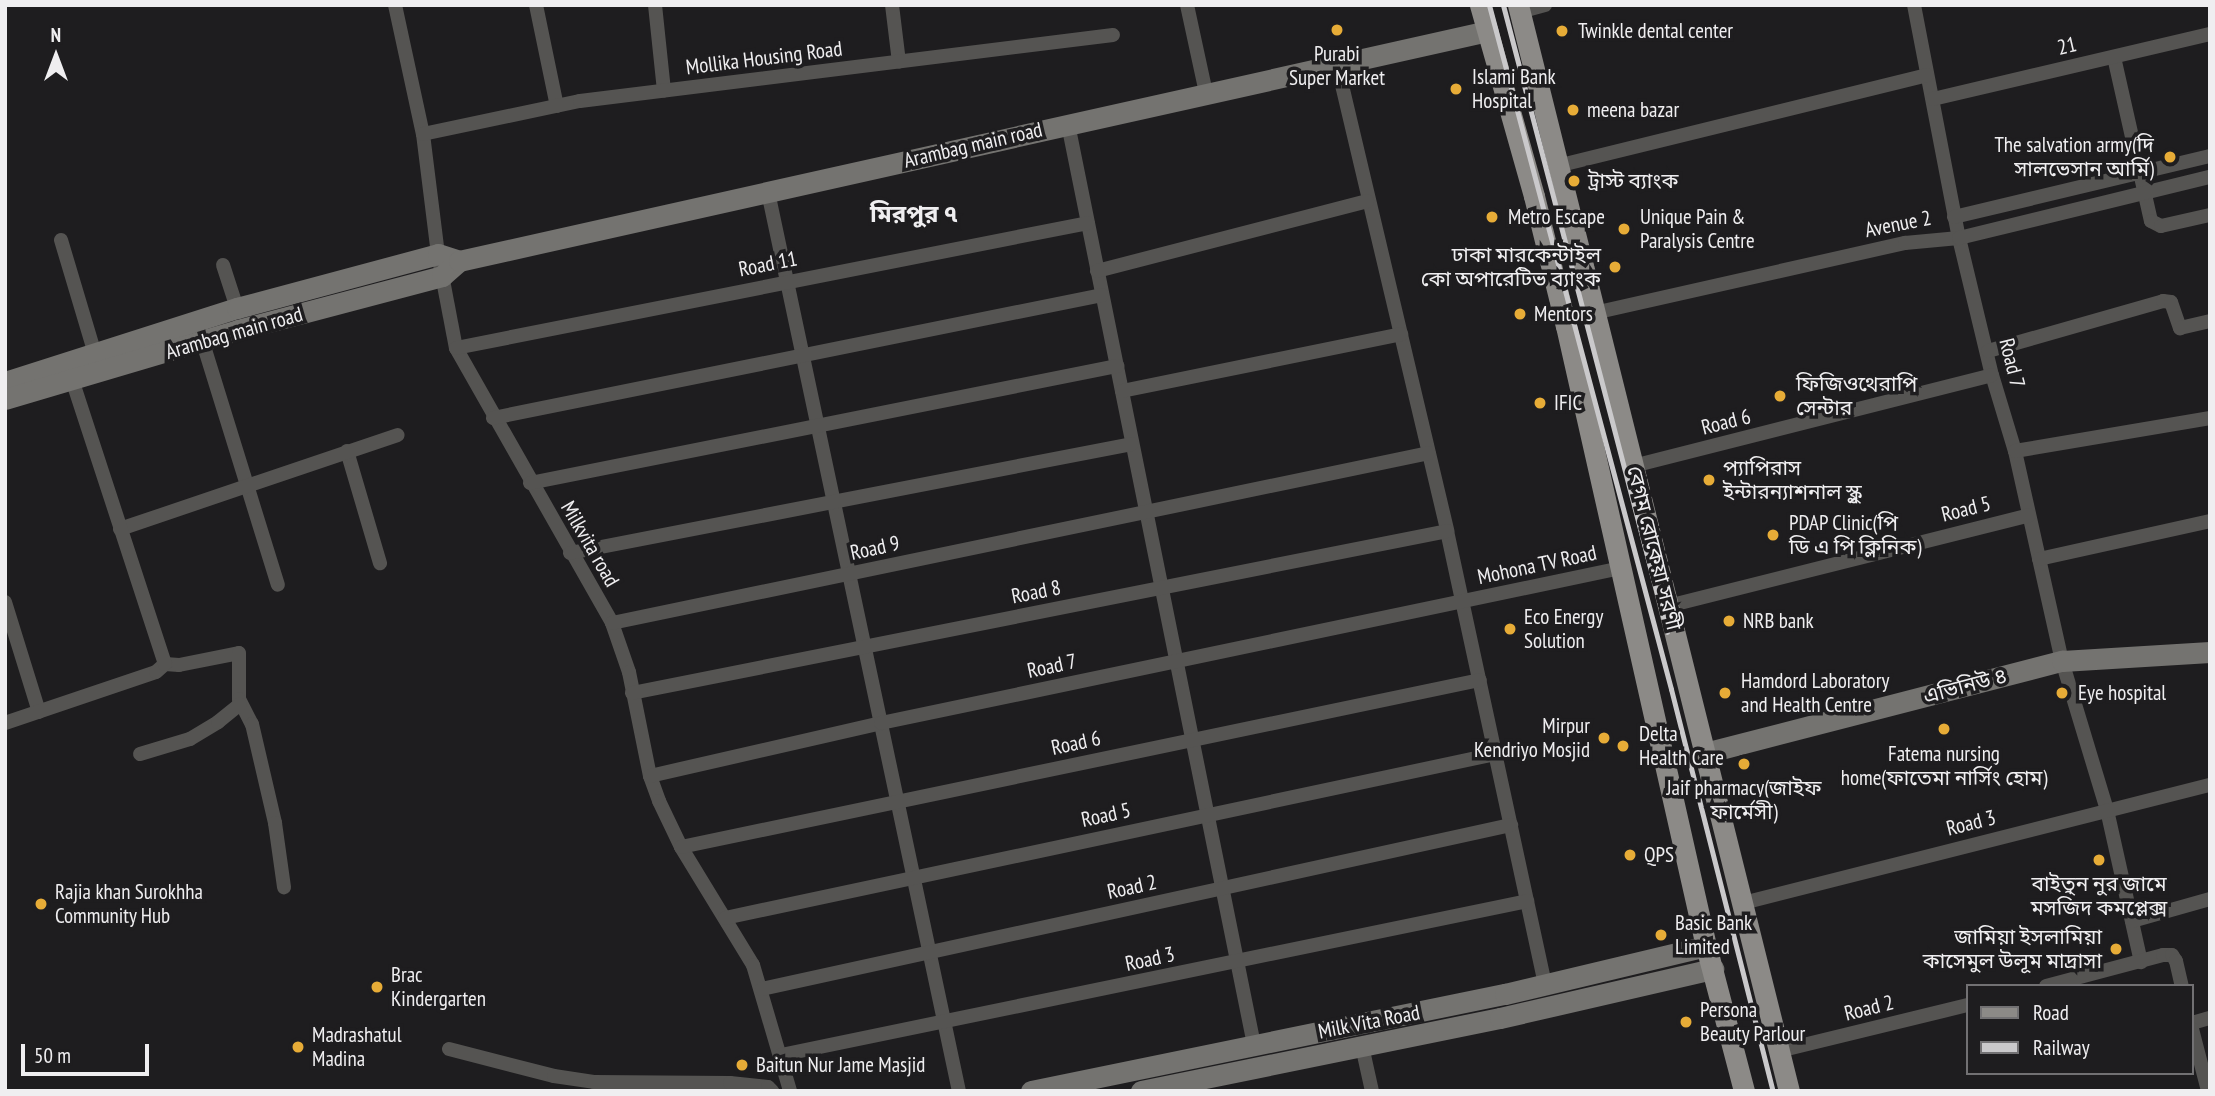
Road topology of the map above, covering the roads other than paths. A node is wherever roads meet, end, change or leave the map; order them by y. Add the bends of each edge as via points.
1 (395, 5) edge
2 (536, 5) edge
3 (655, 5) edge
4 (892, 5) edge
5 (1187, 5) edge
6 (1480, 5) edge
7 (1545, 5) edge
8 (1914, 5) edge
9 (1518, 9) edge
10 (1488, 31) junction
11 (2210, 34) edge
12 (1113, 35) dead end
13 (2114, 57) junction
14 (898, 62) junction
15 (1337, 64) junction
16 (1927, 75) junction
17 (664, 91) junction
18 (1206, 93) junction
19 (1933, 99) junction
20 (556, 106) junction
21 (1068, 124) junction
22 (423, 134) junction
23 (2210, 156) edge
24 (1558, 166) junction
25 (2140, 173) junction
26 (2210, 177) edge
27 (768, 192) junction
28 (2145, 192) junction
29 (1367, 201) junction
30 (2210, 215) edge
31 (1954, 217) junction
32 (1088, 223) junction
33 (1959, 238) junction
34 (61, 240) dead end
35 (438, 254) junction
36 (459, 261) junction
37 (223, 265) dead end
38 (1097, 271) junction
39 (442, 275) junction
40 (787, 282) junction
41 (1102, 295) junction
42 (237, 308) junction
43 (1594, 313) junction
44 (2210, 321) edge
45 (1401, 334) junction
46 (203, 343) junction
47 (456, 348) junction
48 (1988, 351) junction
49 (95, 354) junction
50 (803, 356) junction
51 (1117, 366) junction
52 (69, 371) junction
53 (1992, 375) junction
54 (5, 382) edge
55 (1122, 391) junction
56 (5, 399) edge
57 (494, 418) junction
58 (2210, 418) edge
59 (817, 426) junction
60 (398, 435) dead end
61 (1132, 443) junction
62 (347, 452) junction
63 (2015, 452) junction
64 (1429, 453) junction
65 (1633, 466) junction
66 (530, 484) junction
67 (247, 485) junction
68 (833, 501) junction
69 (1146, 513) junction
70 (2029, 515) junction
71 (2210, 521) edge
72 (120, 528) junction
73 (1447, 531) junction
74 (570, 553) junction
75 (2039, 559) junction
76 (380, 563) dead end
77 (1621, 568) junction
78 (849, 574) junction
79 (278, 585) dead end
80 (1161, 588) junction
81 (5, 602) edge
82 (1463, 603) junction
83 (1668, 606) junction
84 (612, 623) junction
85 (864, 647) junction
86 (2210, 652) edge
87 (1176, 661) junction
88 (2062, 661) junction
89 (165, 664) junction
90 (1479, 680) junction
91 (632, 693) junction
92 (240, 704) junction
93 (39, 712) junction
94 (5, 723) edge
95 (881, 723) junction
96 (1192, 740) junction
97 (140, 754) dead end
98 (1495, 754) junction
99 (1705, 754) junction
100 (650, 776) junction
101 (2210, 785) edge
102 (897, 801) junction
103 (2107, 810) junction
104 (1208, 815) junction
105 (1511, 825) junction
106 (681, 847) junction
107 (913, 878) junction
108 (284, 887) dead end
109 (1223, 888) junction
110 (2210, 899) edge
111 (1527, 901) junction
112 (1743, 903) junction
113 (725, 918) junction
114 (2132, 921) junction
115 (1706, 946) junction
116 (929, 953) junction
117 (1237, 962) junction
118 (2141, 962) junction
119 (1713, 969) junction
120 (2054, 984) edge
121 (2181, 984) edge
122 (1545, 985) junction
123 (762, 989) junction
124 (1966, 1005) edge
125 (944, 1021) junction
126 (2194, 1039) edge
127 (1254, 1045) junction
128 (1363, 1046) junction
129 (449, 1049) dead end
130 (1779, 1051) junction
131 (781, 1055) junction
132 (2206, 1090) edge
133 (772, 1091) edge
134 (790, 1091) edge
135 (958, 1091) edge
136 (1031, 1091) edge
137 (1141, 1091) edge
138 (1372, 1091) edge
139 (1744, 1091) edge
140 (1789, 1091) edge

1 - 22 street, Milkvita road
2 - 20 street
3 - 17 street
4 - 14 street
5 - 18 street
6 - 10 main road, বেগম রোকেয়া সরণী
7 - 9 street
8 - 16 street, Road 7
9 - 24 main road, বেগম রোকেয়া সরণী
10 - 15 street, Arambag main road
10 - 77 main road, বেগম রোকেয়া সরণী via 1538,209
11 - 13 street, 21
12 - 14 street, Mollika Housing Road
13 - 19 street, 21
13 - 25 street
14 - 17 street, Mollika Housing Road
15 - 18 street, Arambag main road
15 - 29 street
16 - 19 street, Road 7
16 - 24 street
17 - 20 street, Mollika Housing Road
18 - 21 street, Arambag main road
19 - 31 street, Road 7
20 - 22 street, Mollika Housing Road
21 - 27 street, Arambag main road
21 - 32 street
22 - 35 street, Milkvita road
23 - 25 street, Avenue 2
24 - 43 main road, বেগম রোকেয়া সরণী
25 - 28 street
25 - 31 street, Avenue 2
26 - 28 street, Avenue 2
27 - 36 street, Arambag main road
27 - 40 street
28 - 30 street via 2155,225
28 - 33 street, Avenue 2
29 - 38 street
29 - 45 street
31 - 33 street, Road 7
32 - 38 street
32 - 40 street, Road 11
33 - 43 street, Avenue 2 via 1905,243
33 - 48 street, Road 7
34 - 49 street
35 - 36 street
35 - 39 street, Milkvita road
35 - 42 street, Arambag main road
36 - 39 street, Arambag main road
37 - 42 street
38 - 41 street
39 - 46 street, Arambag main road
39 - 47 street, Milkvita road
40 - 47 street, Road 11
40 - 50 street
41 - 50 street
41 - 51 street
42 - 49 street, Arambag main road
43 - 65 main road, বেগম রোকেয়া সরণী
44 - 48 street via 2180,328 2171,302 2164,301
45 - 55 street
45 - 64 street
46 - 52 street, Arambag main road
46 - 67 street
47 - 57 street, Milkvita road
48 - 53 street, Road 7
49 - 52 street, Arambag main road
50 - 57 street
50 - 59 street
51 - 55 street
51 - 59 street
52 - 54 street, Arambag main road
52 - 56 street, Arambag main road
52 - 72 street
53 - 63 street, Road 7
53 - 65 street, Road 6
55 - 61 street
57 - 66 street, Milkvita road
58 - 63 street
59 - 66 street
59 - 68 street
60 - 62 street
61 - 68 street
61 - 69 street
62 - 67 street
62 - 76 street
63 - 70 street, Road 7
64 - 69 street, Road 9
64 - 73 street
65 - 83 main road, বেগম রোকেয়া সরণী
66 - 74 street, Milkvita road
67 - 72 street
67 - 79 street
68 - 74 street
68 - 78 street
69 - 78 street, Road 9
69 - 80 street
70 - 75 street, Road 7
70 - 83 street, Road 5
71 - 75 street
72 - 89 street
73 - 80 street, Road 8
73 - 82 street
74 - 84 street, Milkvita road
75 - 88 street, Road 7
77 - 82 street, Mohona TV Road
77 - 115 main road, বেগম রোকেয়া সরণী
78 - 84 street, Road 9
78 - 85 street
80 - 85 street, Road 8
80 - 87 street
81 - 93 street
82 - 87 street, Road 7
82 - 90 street
83 - 99 main road, বেগম রোকেয়া সরণী
84 - 91 street, Milkvita road
85 - 91 street, Road 8
85 - 95 street
86 - 88 street, এভিনিউ ৪
87 - 95 street, Road 7
87 - 96 street
88 - 99 street, এভিনিউ ৪
88 - 103 street
89 - 92 street via 239,653
89 - 93 street via 156,672
90 - 96 street, Road 6
90 - 98 street
91 - 100 street, Milkvita road
92 - 97 street via 190,739
92 - 108 street via 250,718 275,823
93 - 94 street
95 - 100 street, Road 7
95 - 102 street
96 - 102 street, Road 6
96 - 104 street
98 - 104 street, Road 5
98 - 105 street
99 - 112 main road, বেগম রোকেয়া সরণী
100 - 106 street, Milkvita road
101 - 103 street, Road 3
102 - 106 street, Road 6
102 - 107 street
103 - 112 street, Road 3
103 - 114 street
104 - 107 street, Road 5
104 - 109 street
105 - 109 street, Road 2
105 - 111 street
106 - 113 street, Milkvita road
107 - 113 street, Road 5
107 - 116 street
109 - 116 street, Road 2
109 - 117 street
110 - 114 street
111 - 117 street, Road 3
111 - 122 street
112 - 130 main road, বেগম রোকেয়া সরণী
113 - 123 street, Milkvita road
114 - 118 street
115 - 119 main road, বেগম রোকেয়া সরণী
115 - 122 street, Milk Vita Road
116 - 123 street, Road 2
116 - 125 street
117 - 125 street, Road 3
117 - 127 street
118 - 120 street
118 - 121 street via 2172,956
119 - 128 street, Milk Vita Road
119 - 139 main road, বেগম রোকেয়া সরণী
122 - 127 street, Milk Vita Road
123 - 131 street, Milkvita road
124 - 130 street, Road 2
125 - 131 street, Road 3
125 - 135 street
126 - 132 street
127 - 136 street, Milk Vita Road
128 - 137 street, Milk Vita Road
128 - 138 street
129 - 133 street via 567,1078 635,1084 730,1083
130 - 140 main road, বেগম রোকেয়া সরণী
131 - 134 street, Milkvita road

